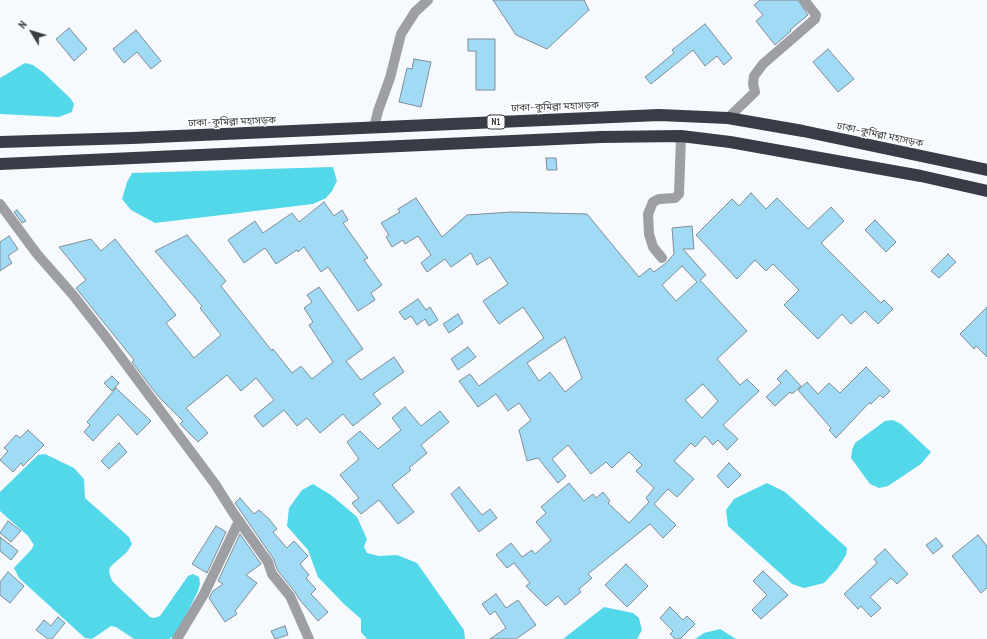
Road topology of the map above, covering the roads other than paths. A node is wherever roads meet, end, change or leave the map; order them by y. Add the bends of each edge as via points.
1 (428, 0) edge
2 (804, 0) edge
3 (728, 118) junction
4 (374, 128) junction
5 (681, 136) junction
6 (0, 142) edge
7 (0, 164) edge
8 (987, 170) edge
9 (987, 191) edge
10 (0, 204) edge
11 (662, 258) dead end
12 (239, 520) junction
13 (177, 639) edge
14 (309, 639) edge

1 - 4 street via 415,12 401,34
2 - 3 street via 816,15 815,19 763,64 754,76 755,92
3 - 4 highway, ঢাকা–কুমিল্লা মহাসড়ক / N1 via 659,115
3 - 8 highway, ঢাকা–কুমিল্লা মহাসড়ক / N1 via 803,131
4 - 6 highway, ঢাকা–কুমিল্লা মহাসড়ক / N1
5 - 7 highway, N1 via 601,136
5 - 9 highway, N1 via 921,176
5 - 11 street via 679,194 675,198 653,202 648,214 649,234 653,247
10 - 12 street via 37,254 105,336 151,400 172,423
12 - 13 street via 204,594
12 - 14 street via 268,562 272,574 290,596

